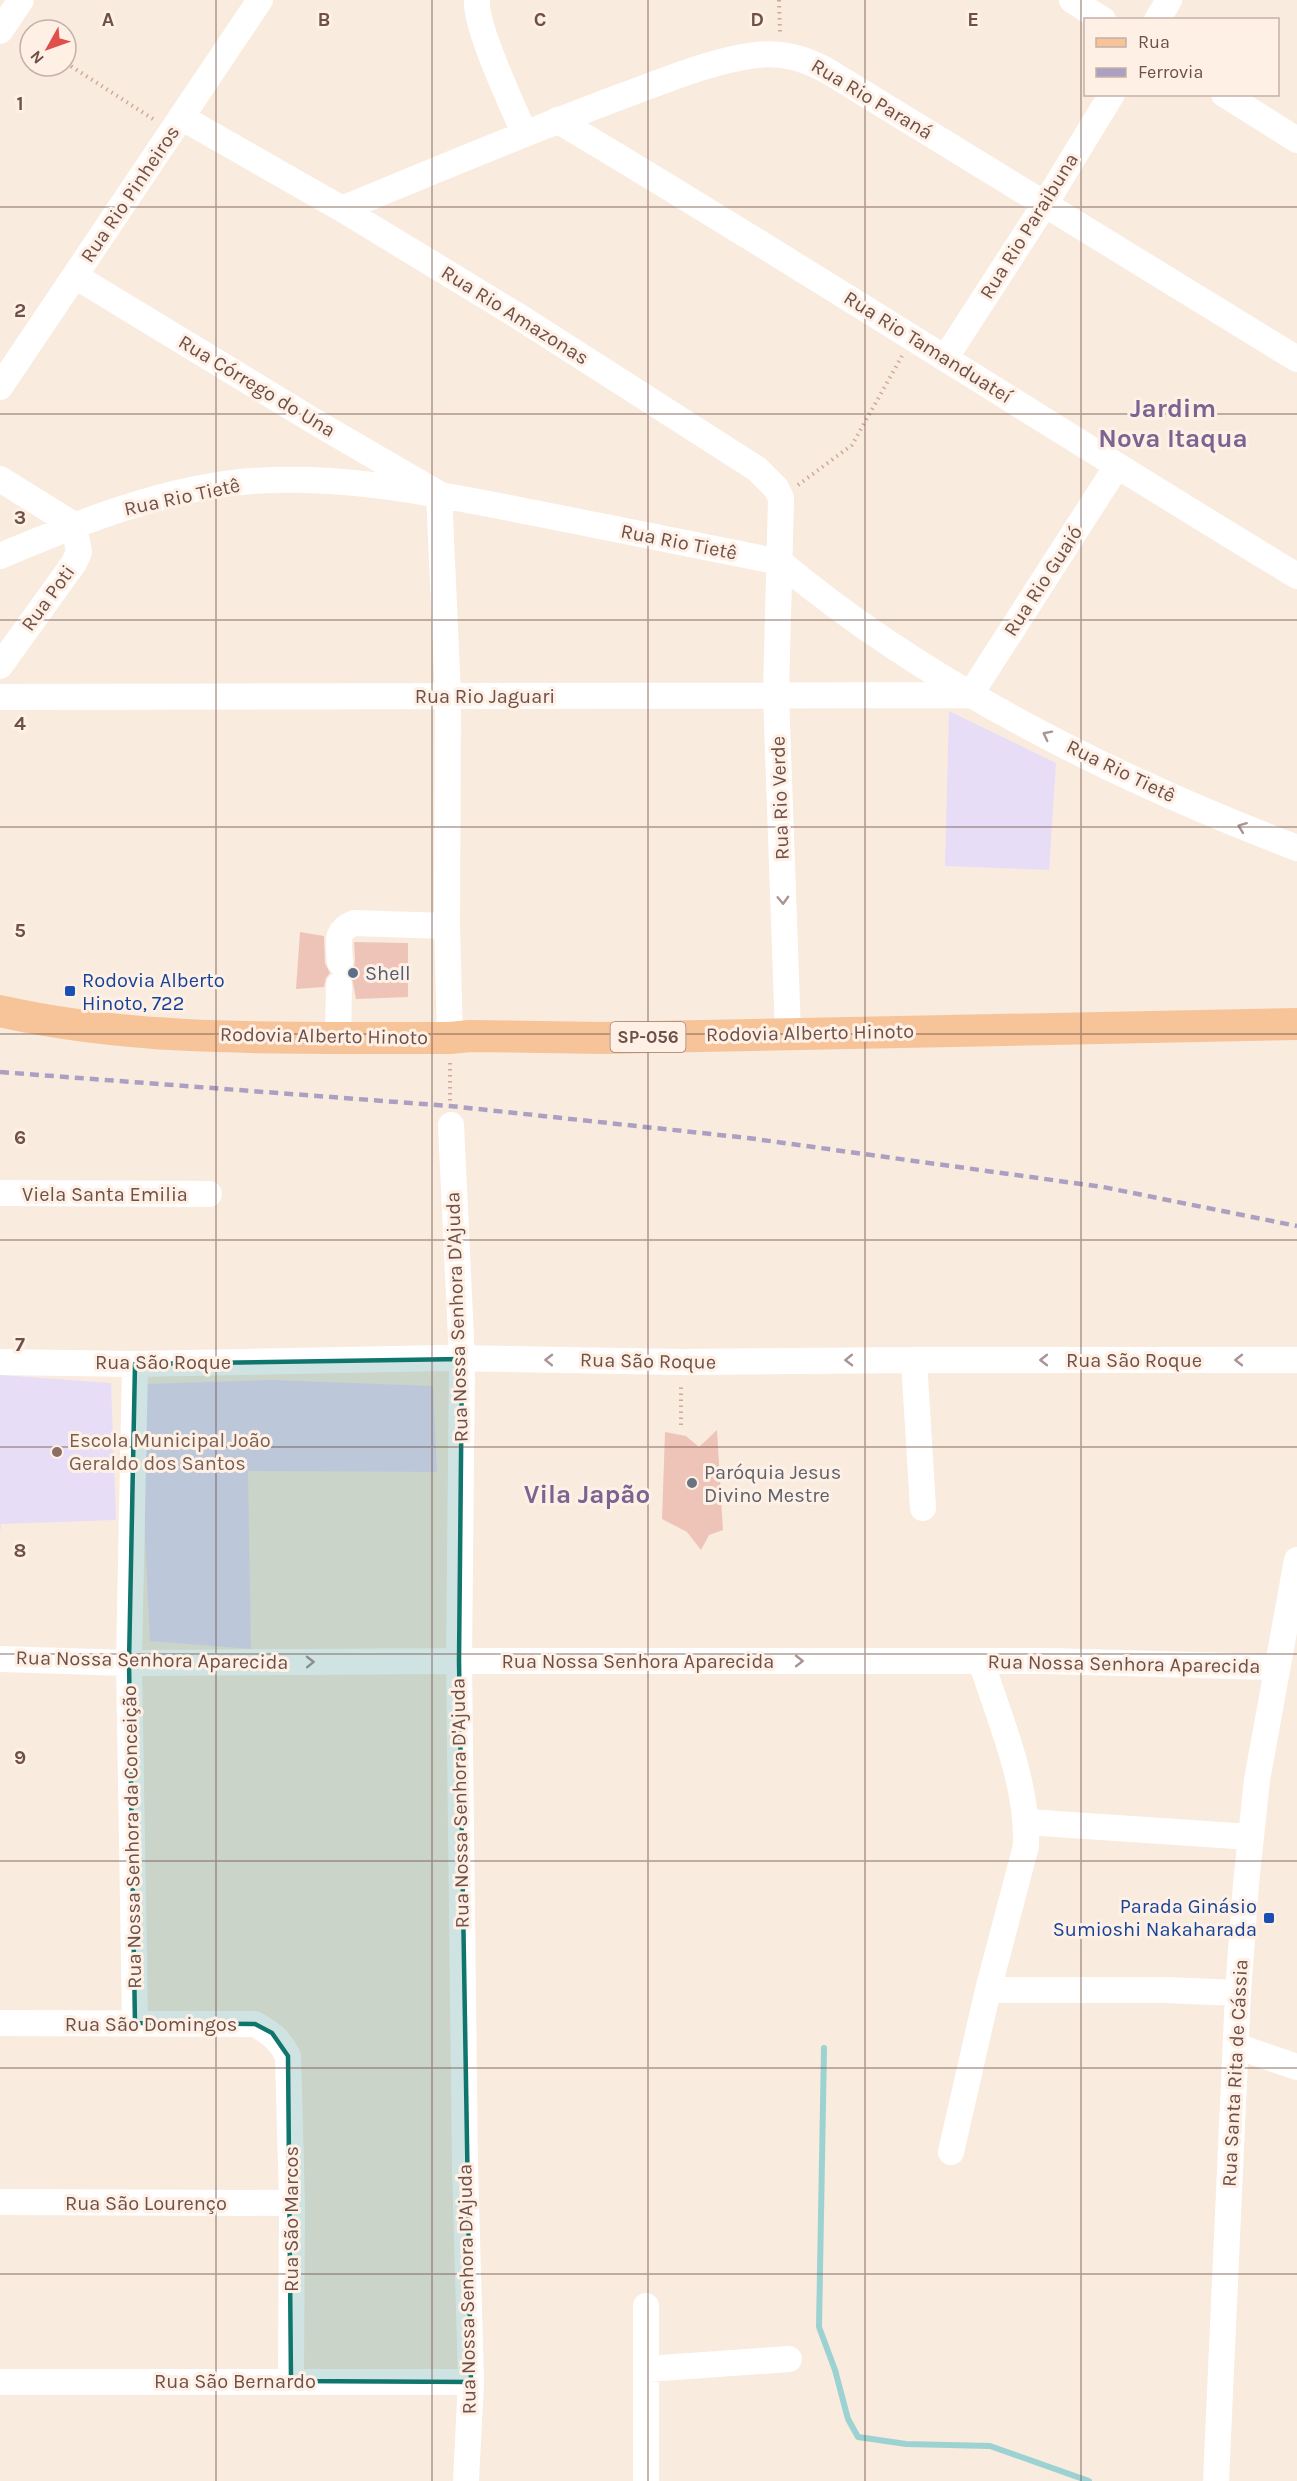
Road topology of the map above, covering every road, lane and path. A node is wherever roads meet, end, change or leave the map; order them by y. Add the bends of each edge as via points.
1 (21, 0) edge
2 (260, 0) edge
3 (477, 0) edge
4 (779, 0) edge
5 (1072, 0) edge
6 (1168, 0) edge
7 (1100, 18) edge
8 (1158, 18) edge
9 (0, 32) edge
10 (781, 54) junction
11 (78, 70) edge
12 (1111, 96) edge
13 (1227, 96) edge
14 (557, 120) junction
15 (176, 124) junction
16 (524, 133) junction
17 (1297, 140) edge
18 (1045, 204) junction
19 (342, 209) junction
20 (75, 276) junction
21 (912, 339) junction
22 (946, 357) junction
23 (1297, 359) edge
24 (0, 387) edge
25 (1117, 466) junction
26 (0, 479) edge
27 (440, 494) junction
28 (781, 498) junction
29 (74, 525) junction
30 (0, 556) edge
31 (780, 562) junction
32 (1297, 576) edge
33 (0, 666) edge
34 (776, 695) junction
35 (970, 695) junction
36 (448, 696) junction
37 (0, 697) edge
38 (1297, 848) edge
39 (447, 926) junction
40 (0, 1011) edge
41 (1297, 1024) edge
42 (788, 1033) junction
43 (338, 1038) junction
44 (450, 1038) junction
45 (451, 1125) joint
46 (0, 1193) edge
47 (209, 1194) dead end
48 (462, 1359) junction
49 (914, 1360) junction
50 (1297, 1360) edge
51 (0, 1362) edge
52 (681, 1362) junction
53 (135, 1364) junction
54 (681, 1425) dead end
55 (923, 1508) dead end
56 (1297, 1560) edge
57 (0, 1659) edge
58 (459, 1660) junction
59 (981, 1661) junction
60 (129, 1664) junction
61 (1276, 1667) junction
62 (1027, 1821) junction
63 (1251, 1837) junction
64 (988, 1990) junction
65 (1238, 1993) junction
66 (0, 2023) edge
67 (135, 2023) junction
68 (1236, 2046) junction
69 (288, 2056) joint
70 (1297, 2067) edge
71 (951, 2152) dead end
72 (0, 2202) edge
73 (292, 2203) junction
74 (646, 2306) dead end
75 (789, 2359) dead end
76 (647, 2369) junction
77 (291, 2381) junction
78 (0, 2382) edge
79 (471, 2382) junction
80 (466, 2481) edge
81 (646, 2481) edge
82 (1215, 2481) edge

1 - 9 street
2 - 15 street, Rua Rio Pinheiros
3 - 16 street via 484,34
4 - 10 path
5 - 7 street
6 - 8 street
10 - 14 street, Rua Rio Paraná via 733,59
10 - 18 street, Rua Rio Paraná via 803,58 826,70
11 - 15 path
12 - 18 street, Rua Rio Paraibuna
13 - 17 street
14 - 16 street, Rua Rio Paraná
14 - 21 street, Rua Rio Tamanduateí
15 - 19 street, Rua Rio Amazonas
15 - 20 street, Rua Rio Pinheiros
16 - 19 street, Rua Rio Paraná
18 - 22 street, Rua Rio Paraibuna
18 - 23 street, Rua Rio Paraná
19 - 28 street, Rua Rio Amazonas via 519,316 757,469
20 - 24 street, Rua Rio Pinheiros
20 - 27 street, Rua Córrego do Una
21 - 22 street, Rua Rio Tamanduateí
21 - 28 path via 852,446
22 - 25 street, Rua Rio Tamanduateí
25 - 32 street, Rua Rio Tamanduateí
25 - 35 street, Rua Rio Guaió
26 - 29 street
27 - 29 street, Rua Rio Tietê via 290,480 224,484 136,504
27 - 31 street, Rua Rio Tietê
27 - 36 street
28 - 31 street
29 - 30 street, Rua Rio Tietê
29 - 33 street, Rua Poti via 79,552 74,564
31 - 34 street, Rua Rio Verde
31 - 35 street, Rua Rio Tietê via 809,586
34 - 35 street, Rua Rio Jaguari
34 - 36 street, Rua Rio Jaguari
34 -> 42 street, Rua Rio Verde
38 -> 35 street, Rua Rio Tietê via 1144,784
36 - 37 street, Rua Rio Jaguari
36 - 39 street
39 - 43 street via 354,923 344,927 339,936
39 - 44 street
40 - 43 main road, Rodovia Alberto Hinoto / SP-056 via 66,1024 131,1030
41 - 42 main road, Rodovia Alberto Hinoto / SP-056
42 - 44 main road, Rodovia Alberto Hinoto / SP-056
43 - 44 main road, Rodovia Alberto Hinoto / SP-056
44 - 45 path
45 - 48 street, Rua Nossa Senhora D'Ajuda
46 - 47 street, Viela Santa Emilia
52 -> 48 street, Rua São Roque
48 - 53 street, Rua São Roque
48 - 58 street, Rua Nossa Senhora D'Ajuda
50 -> 49 street, Rua São Roque
49 -> 52 street, Rua São Roque
49 - 55 street
51 - 53 street, Rua São Roque
52 - 54 path
53 - 60 street, Rua Nossa Senhora da Conceição
56 - 61 street, Rua Santa Rita de Cássia
57 - 60 street, Rua Nossa Senhora Aparecida
58 -> 59 street, Rua Nossa Senhora Aparecida
60 -> 58 street, Rua Nossa Senhora Aparecida
58 - 79 street, Rua Nossa Senhora D'Ajuda
59 - 61 street, Rua Nossa Senhora Aparecida
59 - 62 street via 1022,1790
60 - 67 street, Rua Nossa Senhora da Conceição
61 - 63 street, Rua Santa Rita de Cássia
62 - 63 street
62 - 64 street via 1026,1846
63 - 65 street, Rua Santa Rita de Cássia
64 - 65 street
64 - 71 street
65 - 68 street, Rua Santa Rita de Cássia
66 - 67 street, Rua São Domingos
67 - 69 street, Rua São Domingos via 255,2024 272,2033
68 - 70 street
68 - 82 street, Rua Santa Rita de Cássia
69 - 73 street, Rua São Marcos
72 - 73 street, Rua São Lourenço
73 - 77 street, Rua São Marcos
74 - 76 street
75 - 76 street
76 - 81 street
77 - 78 street, Rua São Bernardo
77 - 79 street, Rua São Bernardo
79 - 80 street, Rua Nossa Senhora D'Ajuda

